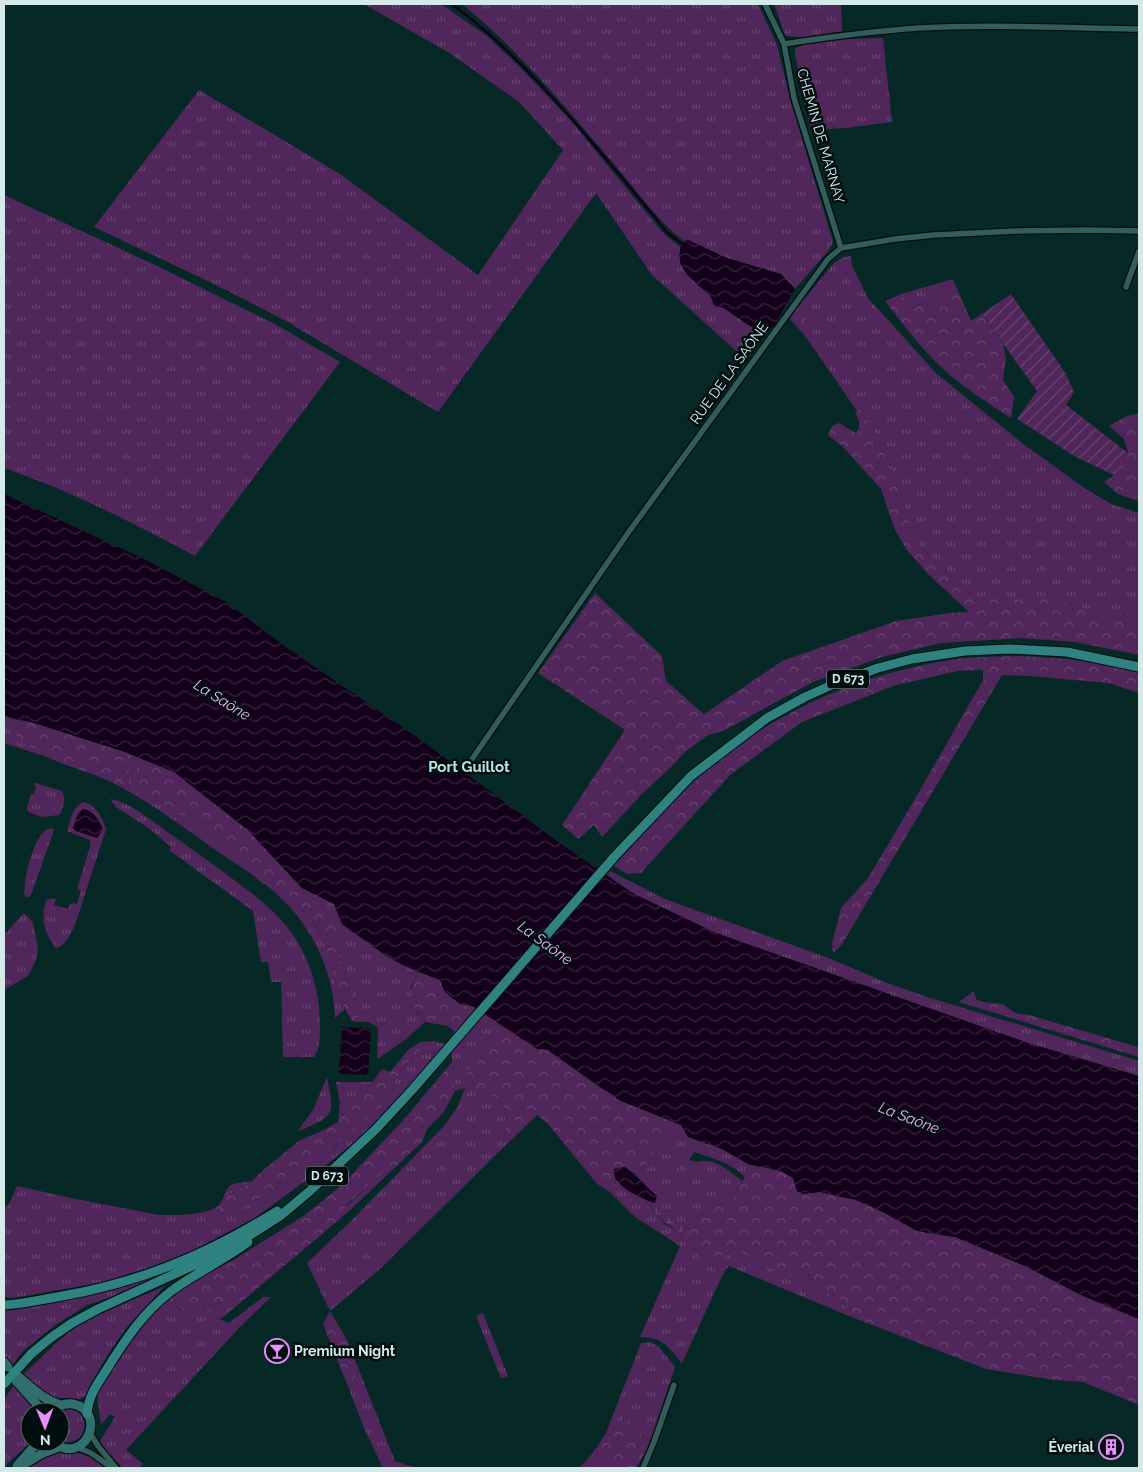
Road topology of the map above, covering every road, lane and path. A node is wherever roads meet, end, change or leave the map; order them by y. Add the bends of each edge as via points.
1 (765, 4) edge
2 (1139, 29) edge
3 (784, 44) junction
4 (1139, 231) edge
5 (841, 248) junction
6 (1139, 251) edge
7 (1126, 287) dead end
8 (1139, 667) edge
9 (470, 762) dead end
10 (311, 1190) junction
11 (280, 1216) junction
12 (4, 1304) edge
13 (4, 1384) edge
14 (674, 1385) dead end
15 (36, 1402) edge
16 (51, 1402) edge
17 (70, 1404) edge
18 (87, 1414) junction
19 (90, 1433) junction
20 (76, 1447) junction
21 (70, 1449) edge
22 (29, 1452) edge
23 (44, 1452) edge
24 (14, 1468) edge
25 (18, 1468) edge
26 (114, 1468) edge
27 (643, 1468) edge

1 - 3 street, CHEMIN DE MARNAY
2 - 3 street via 919,28
3 - 5 street, CHEMIN DE MARNAY via 794,98
4 - 5 street via 1046,230 934,235
5 - 9 street, RUE DE LA SAÔNE via 828,259 628,533
6 - 7 street
8 - 10 main road, D 673 via 1067,652 965,651 878,668 805,697 767,718 691,776 615,856 376,1129
10 - 11 main road, D 673
10 - 12 main road via 231,1238 157,1271 85,1292
11 - 13 main road, D 673 via 221,1252 72,1323 31,1354
11 - 18 main road via 232,1254 181,1284 151,1309 97,1385
14 - 27 street
15 - 16 main road via 17,1379
17 - 18 main road
18 - 19 main road
19 - 20 main road
19 - 26 street
20 - 21 main road
20 - 26 street
22 - 24 main road
23 - 25 main road

